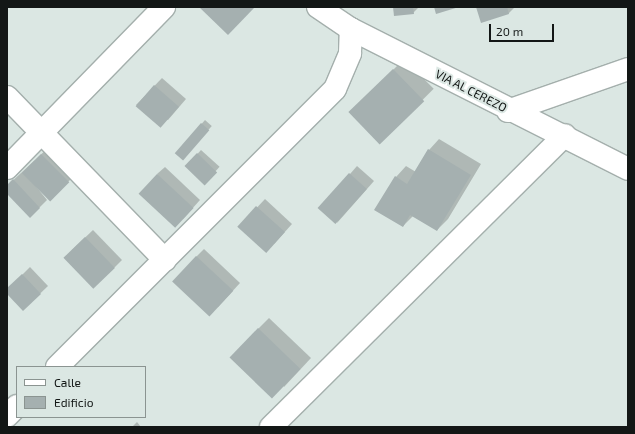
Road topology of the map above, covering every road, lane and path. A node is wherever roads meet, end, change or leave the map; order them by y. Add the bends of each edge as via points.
1 (164, 7) edge
2 (318, 7) edge
3 (351, 29) junction
4 (628, 69) edge
5 (7, 97) edge
6 (508, 111) junction
7 (42, 132) junction
8 (565, 136) junction
9 (7, 168) edge
10 (628, 169) edge
11 (165, 260) junction
12 (57, 366) edge
13 (16, 407) edge
14 (7, 416) edge
15 (271, 427) edge

1 - 7 street
2 - 3 street, VIA AL CEREZO
3 - 6 street, VIA AL CEREZO
3 - 11 street via 350,53 335,89
4 - 6 street
5 - 7 street
6 - 8 street, VIA AL CEREZO
7 - 9 street
7 - 11 street
8 - 10 street, VIA AL CEREZO
8 - 15 street
11 - 12 street
13 - 14 street

